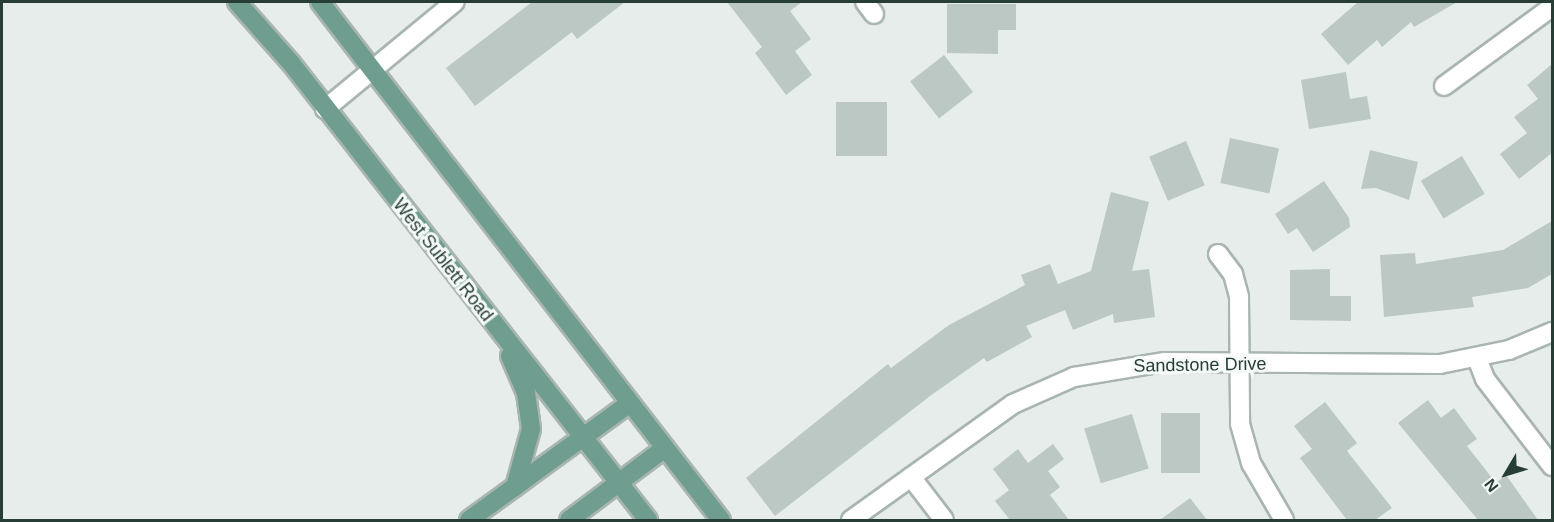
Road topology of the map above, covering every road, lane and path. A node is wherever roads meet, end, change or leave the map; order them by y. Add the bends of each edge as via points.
1 (237, 2) edge
2 (320, 2) edge
3 (455, 2) edge
4 (1552, 7) edge
5 (374, 67) junction
6 (1444, 86) dead end
7 (325, 109) junction
8 (1218, 254) dead end
9 (498, 330) junction
10 (1552, 332) edge
11 (1477, 358) junction
12 (1238, 362) junction
13 (630, 403) junction
14 (584, 438) junction
15 (665, 448) junction
16 (1552, 466) edge
17 (911, 477) junction
18 (619, 483) junction
19 (514, 488) junction
20 (469, 520) edge
21 (569, 520) edge
22 (648, 520) edge
23 (721, 520) edge
24 (851, 520) edge
25 (944, 520) edge
26 (1284, 520) edge

1 - 7 main road, West Sublett Road
2 - 5 main road
3 - 5 street
4 - 6 street
5 - 7 street
5 - 13 main road
7 - 9 main road, West Sublett Road
8 - 12 street via 1233,274 1239,297
9 - 14 main road, West Sublett Road
9 - 19 main road via 526,393 531,429 526,461
10 - 11 street, Sandstone Drive
11 - 12 street, Sandstone Drive via 1396,365
11 - 16 street via 1485,379
12 - 17 street, Sandstone Drive via 1165,362 1074,377 1013,404
12 - 26 street via 1240,424 1251,463
13 - 14 main road
13 - 15 main road
14 - 18 main road, West Sublett Road
14 - 19 main road
15 - 18 main road
15 - 23 main road
17 - 24 street, Sandstone Drive
17 - 25 street
18 - 21 main road
18 - 22 main road, West Sublett Road
19 - 20 main road

